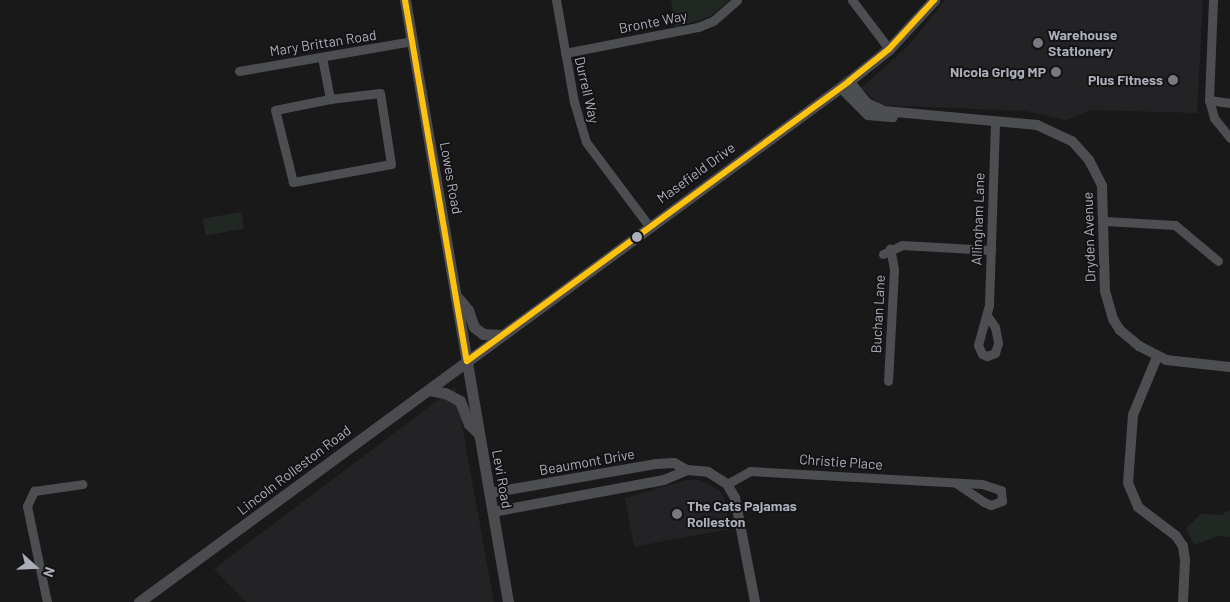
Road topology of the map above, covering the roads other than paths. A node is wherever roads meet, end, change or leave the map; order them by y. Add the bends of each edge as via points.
1 (405, 0) edge
2 (556, 0) edge
3 (737, 0) edge
4 (852, 0) edge
5 (934, 0) edge
6 (1213, 0) edge
7 (412, 41) junction
8 (889, 49) junction
9 (565, 53) junction
10 (322, 57) junction
11 (239, 71) dead end
12 (845, 84) junction
13 (330, 99) junction
14 (1209, 100) junction
15 (1230, 103) edge
16 (995, 121) junction
17 (1230, 138) edge
18 (1105, 221) junction
19 (649, 226) junction
20 (991, 250) junction
21 (1218, 261) dead end
22 (457, 297) junction
23 (988, 317) dead end
24 (502, 335) junction
25 (1157, 357) junction
26 (467, 361) junction
27 (1230, 367) edge
28 (888, 381) dead end
29 (429, 390) junction
30 (479, 434) junction
31 (687, 470) junction
32 (594, 475) junction
33 (83, 484) dead end
34 (728, 484) junction
35 (957, 484) dead end
36 (596, 492) junction
37 (490, 493) junction
38 (493, 512) junction
39 (47, 602) edge
40 (139, 602) edge
41 (508, 602) edge
42 (754, 602) edge
43 (1183, 602) edge

1 - 7 main road, Lowes Road
2 - 9 street, Durrell Way
3 - 9 street, Bronte Way via 713,21 690,30
4 - 8 street
5 - 8 main road, Masefield Drive
6 - 14 street
7 - 10 street, Mary Brittan Road
7 - 22 main road, Lowes Road
8 - 12 main road, Masefield Drive
9 - 19 street, Durrell Way via 577,117 586,142
10 - 11 street, Mary Brittan Road
10 - 13 street
12 - 16 street, Dryden Avenue via 874,108 904,115
12 - 19 main road, Masefield Drive
13 - 13 street via 380,93 392,164 293,182 275,110
14 - 15 street
14 - 17 street via 1212,113
16 - 18 street, Dryden Avenue via 1043,126 1077,146 1093,165 1102,186
16 - 20 street, Allingham Lane
18 - 21 street via 1175,225
18 - 25 street, Dryden Avenue via 1105,291 1113,319 1120,330
19 - 24 main road, Masefield Drive
20 - 23 street, Allingham Lane
20 - 28 street, Buchan Lane via 902,245 886,251 894,269
22 - 24 main road via 468,310 474,328 483,334
22 - 26 main road, Lowes Road
24 - 26 main road, Masefield Drive
25 - 27 street, Dryden Avenue via 1177,363
25 - 43 street via 1132,415 1128,483 1138,507 1183,546
26 - 29 main road, Lincoln Rolleston Road
26 - 30 main road, Levi Road
29 - 30 main road via 445,393 460,401 468,424
29 - 40 main road, Lincoln Rolleston Road
30 - 37 main road, Levi Road
31 - 32 street, Beaumont Drive via 666,463
31 - 34 street, Beaumont Drive via 708,472
31 - 36 street via 664,480
32 - 36 street
32 - 37 street, Beaumont Drive
33 - 39 street via 34,492 27,506
34 - 35 street, Christie Place via 750,471
34 - 42 street via 735,498
36 - 38 street
37 - 38 main road, Levi Road
38 - 41 main road, Levi Road

